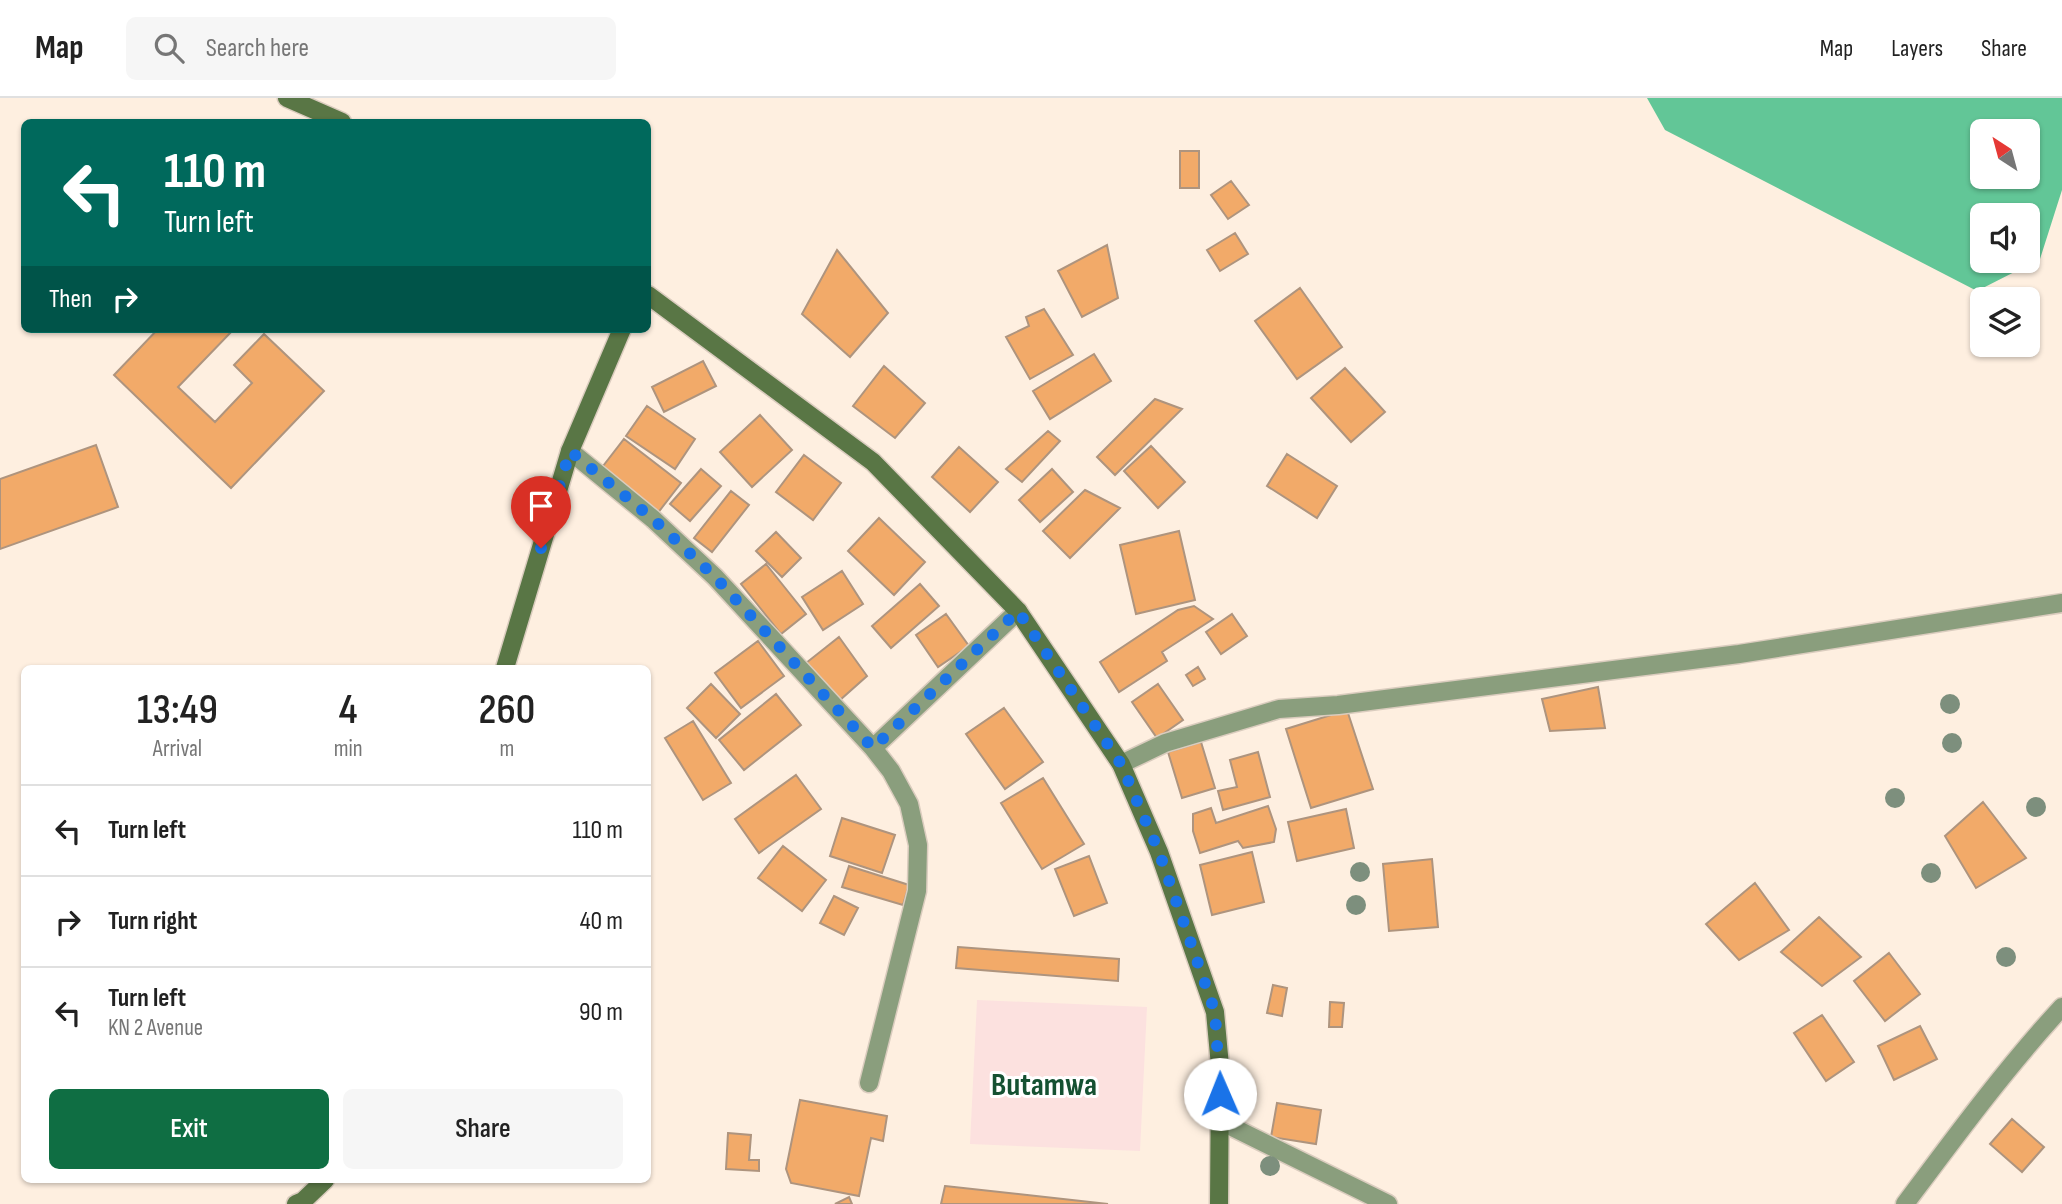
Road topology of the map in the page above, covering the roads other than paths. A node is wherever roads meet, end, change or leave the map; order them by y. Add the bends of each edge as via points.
1 (286, 98) edge
2 (335, 119) edge
3 (651, 297) edge
4 (620, 333) edge
5 (570, 451) junction
6 (2062, 603) edge
7 (1018, 611) junction
8 (506, 665) edge
9 (873, 748) junction
10 (1121, 764) junction
11 (2062, 1007) edge
12 (869, 1083) dead end
13 (1220, 1121) junction
14 (322, 1183) edge
15 (296, 1204) edge
16 (1219, 1204) edge
17 (1388, 1204) edge
18 (1905, 1204) edge

1 - 2 street
3 - 7 street via 873,462
4 - 5 street
5 - 8 street
5 - 9 street via 715,577
6 - 10 street via 1739,654 1279,709 1165,743
7 - 9 street
7 - 10 street
9 - 12 street via 909,804 918,845 916,891
10 - 13 street via 1159,852 1215,1012
11 - 18 street
13 - 16 street
13 - 17 street
14 - 15 street

